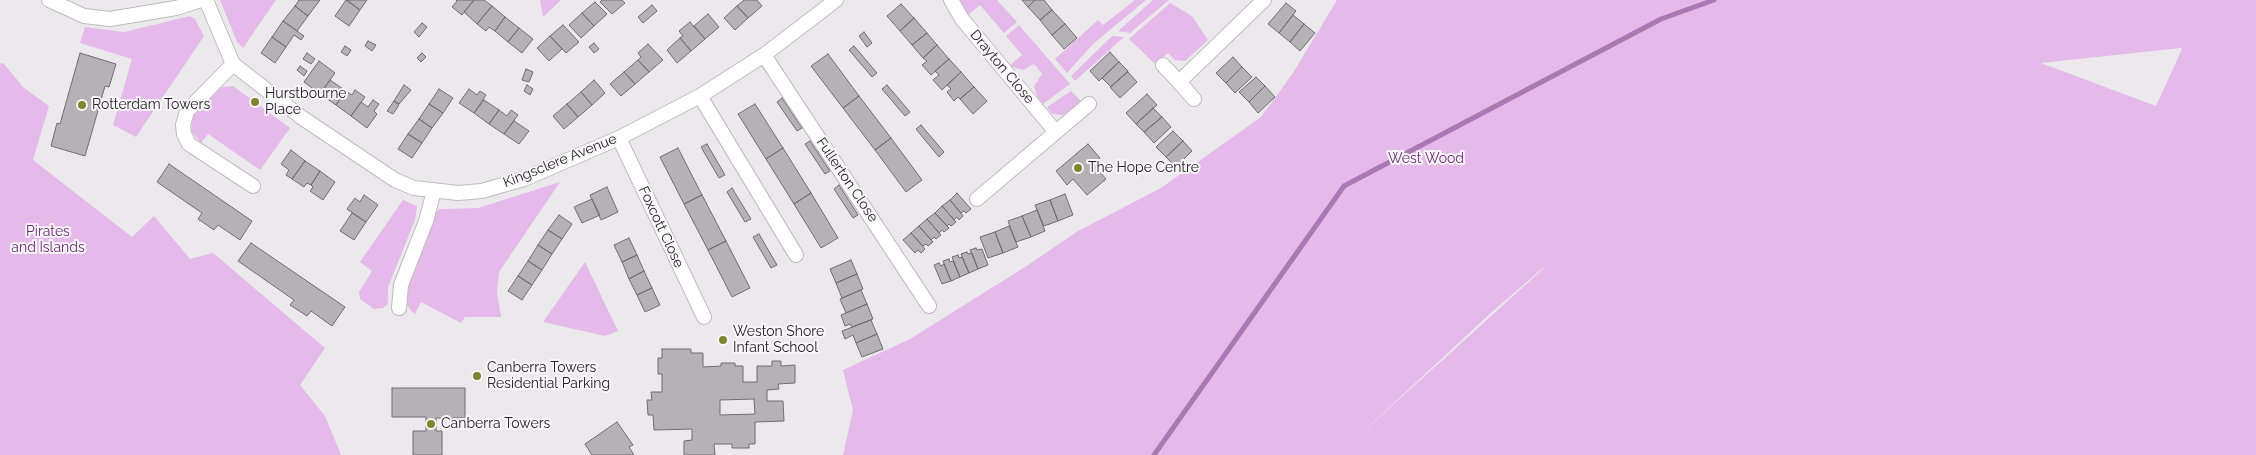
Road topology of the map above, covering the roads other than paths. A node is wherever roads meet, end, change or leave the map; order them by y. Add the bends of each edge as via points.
1 (49, 0) edge
2 (201, 0) edge
3 (206, 0) edge
4 (836, 0) edge
5 (951, 0) edge
6 (1264, 0) edge
7 (764, 55) junction
8 (233, 64) junction
9 (1163, 65) dead end
10 (1179, 82) junction
11 (700, 96) junction
12 (1194, 99) dead end
13 (1089, 104) dead end
14 (1055, 132) junction
15 (619, 138) junction
16 (253, 186) dead end
17 (434, 191) junction
18 (977, 199) dead end
19 (796, 256) dead end
20 (929, 306) dead end
21 (399, 308) dead end
22 (704, 317) dead end

1 - 2 street via 84,16 110,19 176,8
3 - 8 street, Kingsclere Avenue
4 - 7 street, Kingsclere Avenue
5 - 14 street, Drayton Close via 962,19
6 - 10 street
7 - 11 street, Kingsclere Avenue
7 - 20 street, Fullerton Close
8 - 16 street via 187,111 182,125 190,144
8 - 17 street, Kingsclere Avenue via 302,118 394,180
9 - 10 street
10 - 12 street
11 - 15 street, Kingsclere Avenue
11 - 19 street
13 - 14 street
14 - 18 street
15 - 17 street, Kingsclere Avenue via 524,179 482,190
15 - 22 street, Foxcott Close
17 - 21 street via 401,285

